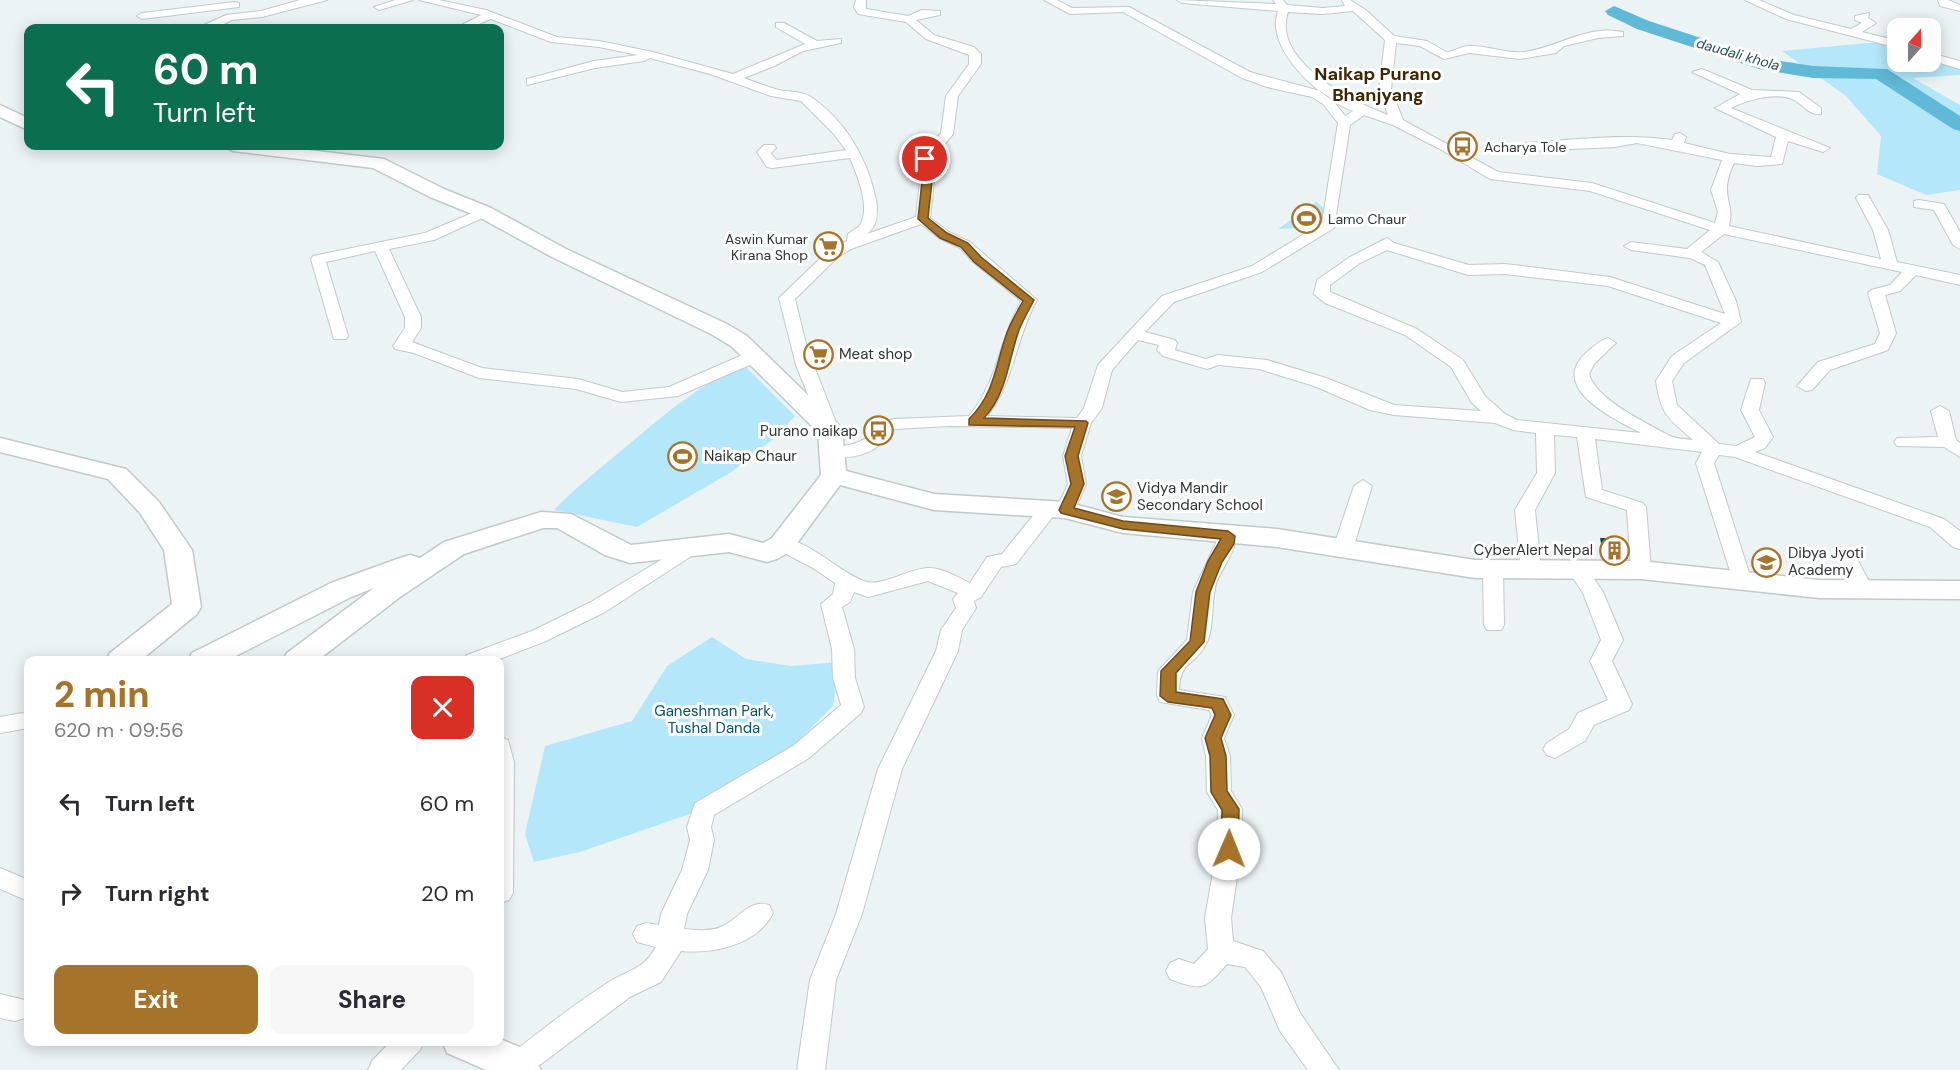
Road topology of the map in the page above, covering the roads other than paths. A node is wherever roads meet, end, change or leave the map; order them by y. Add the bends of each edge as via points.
1 (322, 0) edge
2 (408, 0) edge
3 (424, 0) edge
4 (861, 0) edge
5 (1049, 0) edge
6 (1182, 0) edge
7 (1343, 0) edge
8 (1750, 0) edge
9 (1943, 0) edge
10 (1281, 4) edge
11 (379, 7) dead end
12 (1355, 8) junction
13 (1960, 8) edge
14 (936, 13) dead end
15 (491, 15) junction
16 (1865, 15) dead end
17 (142, 16) dead end
18 (250, 16) junction
19 (909, 19) junction
20 (212, 24) edge
21 (470, 24) edge
22 (780, 25) dead end
23 (1855, 32) junction
24 (1619, 34) dead end
25 (1391, 39) junction
26 (837, 41) dead end
27 (1887, 42) edge
28 (814, 44) junction
29 (648, 54) junction
30 (1941, 59) edge
31 (1960, 65) edge
32 (1698, 72) dead end
33 (732, 78) junction
34 (531, 82) dead end
35 (1750, 94) junction
36 (1364, 109) junction
37 (1817, 111) dead end
38 (1397, 122) junction
39 (1344, 123) junction
40 (1664, 131) dead end
41 (1783, 135) junction
42 (1676, 146) junction
43 (768, 148) dead end
44 (1507, 148) dead end
45 (1822, 148) dead end
46 (267, 150) edge
47 (854, 153) junction
48 (1730, 158) junction
49 (1863, 198) dead end
50 (1919, 204) dead end
51 (484, 212) junction
52 (923, 219) junction
53 (1721, 229) junction
54 (855, 243) junction
55 (1960, 245) edge
56 (380, 246) junction
57 (1631, 246) dead end
58 (1693, 254) junction
59 (1890, 264) junction
60 (1913, 270) junction
61 (1960, 280) edge
62 (1733, 322) junction
63 (1134, 334) junction
64 (340, 336) dead end
65 (1608, 343) dead end
66 (753, 357) junction
67 (1756, 383) dead end
68 (1806, 387) dead end
69 (1940, 411) dead end
70 (1499, 418) junction
71 (973, 422) junction
72 (1082, 423) junction
73 (1545, 427) junction
74 (1586, 433) junction
75 (1670, 442) junction
76 (1904, 442) dead end
77 (0, 445) edge
78 (1954, 447) edge
79 (1713, 448) junction
80 (1738, 452) junction
81 (832, 453) junction
82 (1363, 486) dead end
83 (1057, 510) junction
84 (1228, 536) junction
85 (1960, 543) edge
86 (782, 544) junction
87 (454, 548) junction
88 (689, 549) junction
89 (1343, 549) junction
90 (1846, 557) dead end
91 (1493, 569) junction
92 (1577, 569) junction
93 (1531, 570) junction
94 (1641, 570) junction
95 (845, 581) junction
96 (1742, 582) junction
97 (1863, 589) junction
98 (1960, 590) edge
99 (974, 592) junction
100 (1494, 625) dead end
101 (127, 656) edge
102 (210, 656) edge
103 (303, 656) edge
104 (486, 656) edge
105 (24, 721) edge
106 (0, 725) edge
107 (1555, 748) dead end
108 (0, 878) edge
109 (24, 889) edge
110 (760, 913) dead end
111 (646, 934) dead end
112 (674, 939) junction
113 (1221, 952) junction
114 (1179, 971) dead end
115 (405, 1046) edge
116 (472, 1046) edge
117 (520, 1068) edge
118 (382, 1070) edge
119 (811, 1070) edge
120 (1325, 1070) edge

1 - 18 street
2 - 11 street
3 - 15 street
4 - 19 street via 862,12
5 - 39 street via 1070,11 1125,9 1246,75 1316,94 1327,101
6 - 10 street
7 - 12 street
8 - 23 street via 1790,17
9 - 13 street via 1944,4
10 - 12 street via 1333,11
10 - 36 street via 1279,22 1286,45 1302,67 1321,86 1352,106
12 - 25 street
14 - 19 street via 922,13
15 - 21 street
15 - 29 street via 555,40
16 - 23 street via 1859,18 1870,23
17 - 18 street via 243,4 250,6
18 - 20 street via 221,19
19 - 52 street via 930,37 975,54 975,64 952,96 947,134 925,159
22 - 28 street
23 - 27 street
24 - 25 street via 1598,35 1560,44 1552,51 1520,56 1468,49 1444,56 1423,43
25 - 38 street via 1384,88
26 - 28 street
28 - 33 street
29 - 33 street
29 - 34 street via 643,59 594,65
30 - 31 street
32 - 35 street
33 - 47 street via 775,93 805,98 835,126
35 - 37 street via 1795,95
35 - 41 street via 1721,108
36 - 38 street
36 - 39 street
38 - 53 street via 1495,176 1593,188
39 - 63 street via 1329,225 1257,269 1168,298
40 - 42 street via 1682,138
41 - 45 street
41 - 48 street via 1777,161
42 - 44 street via 1637,139 1615,144
42 - 48 street
43 - 47 street via 764,152 772,164
46 - 51 street via 377,163
47 - 54 street via 865,178 872,212 866,228 853,237
48 - 53 street via 1719,180 1717,198 1725,212
49 - 59 street via 1878,218
50 - 55 street via 1939,207
51 - 56 street via 429,237
51 - 66 street via 558,253 702,320 740,341
52 - 54 street
52 - 71 street via 944,236 964,245 1029,300 1014,330 989,406
53 - 58 street via 1694,248
53 - 59 street
54 - 81 street via 834,254 787,298
56 - 64 street via 318,259
56 - 66 street via 413,317 413,328 401,346 417,348 479,373 578,384 621,396 672,392
57 - 58 street
58 - 62 street via 1711,262 1718,284 1734,311
59 - 60 street
60 - 61 street
60 - 68 street via 1895,288 1876,293 1888,333 1882,347 1824,366
62 - 70 street via 1610,282 1505,269 1468,270 1386,243 1322,283 1322,294 1331,300 1411,332 1457,364 1478,399
62 - 79 street via 1678,360 1664,381 1668,405
63 - 70 street via 1169,343 1165,351 1169,353 1207,364 1218,360 1262,364 1320,382 1376,406 1443,416
63 - 72 street via 1104,369 1093,408
65 - 75 street via 1587,362 1581,372 1582,382 1600,401
66 - 81 street
67 - 80 street via 1750,410 1764,437 1759,444
69 - 78 street
70 - 73 street via 1513,425
71 - 72 street
71 - 81 street via 894,424 884,427 859,449
72 - 83 street via 1072,456 1077,484
73 - 74 street
73 - 93 street via 1546,473 1529,501 1524,521
74 - 75 street
74 - 94 street via 1593,492 1636,507
75 - 79 street
76 - 78 street
77 - 101 street via 117,474 150,507 177,550 187,607
79 - 80 street
79 - 96 street via 1705,463
80 - 85 street via 1937,523
81 - 83 street via 934,502
81 - 86 street
82 - 89 street
83 - 84 street via 1123,525
83 - 99 street via 1009,559 994,562
84 - 89 street via 1277,538
84 - 113 street via 1203,592 1197,642 1169,671 1168,696 1217,703 1223,715 1213,738 1219,792 1230,809 1229,849 1218,918
86 - 88 street via 767,553 729,543
86 - 95 street
87 - 88 street via 541,520 562,520 630,554
87 - 102 street via 341,590
87 - 103 street via 390,590
88 - 104 street via 598,608
89 - 91 street
90 - 97 street
91 - 93 street
91 - 100 street
92 - 93 street
92 - 94 street
92 - 107 street via 1593,592 1612,640 1601,661 1621,704 1586,720 1577,735
94 - 96 street
95 - 99 street via 868,590 930,574
95 - 112 street via 843,597 831,604 853,707 801,752 704,810 695,870 672,921
96 - 97 street
97 - 98 street
99 - 119 street via 963,599 966,608 952,630 946,651 890,769 849,914 823,980
105 - 106 street
108 - 109 street
110 - 112 street via 726,937
111 - 112 street
112 - 117 street via 652,974 620,989
113 - 114 street via 1199,977
113 - 120 street via 1254,959 1271,980 1290,1022
115 - 118 street
116 - 117 street

